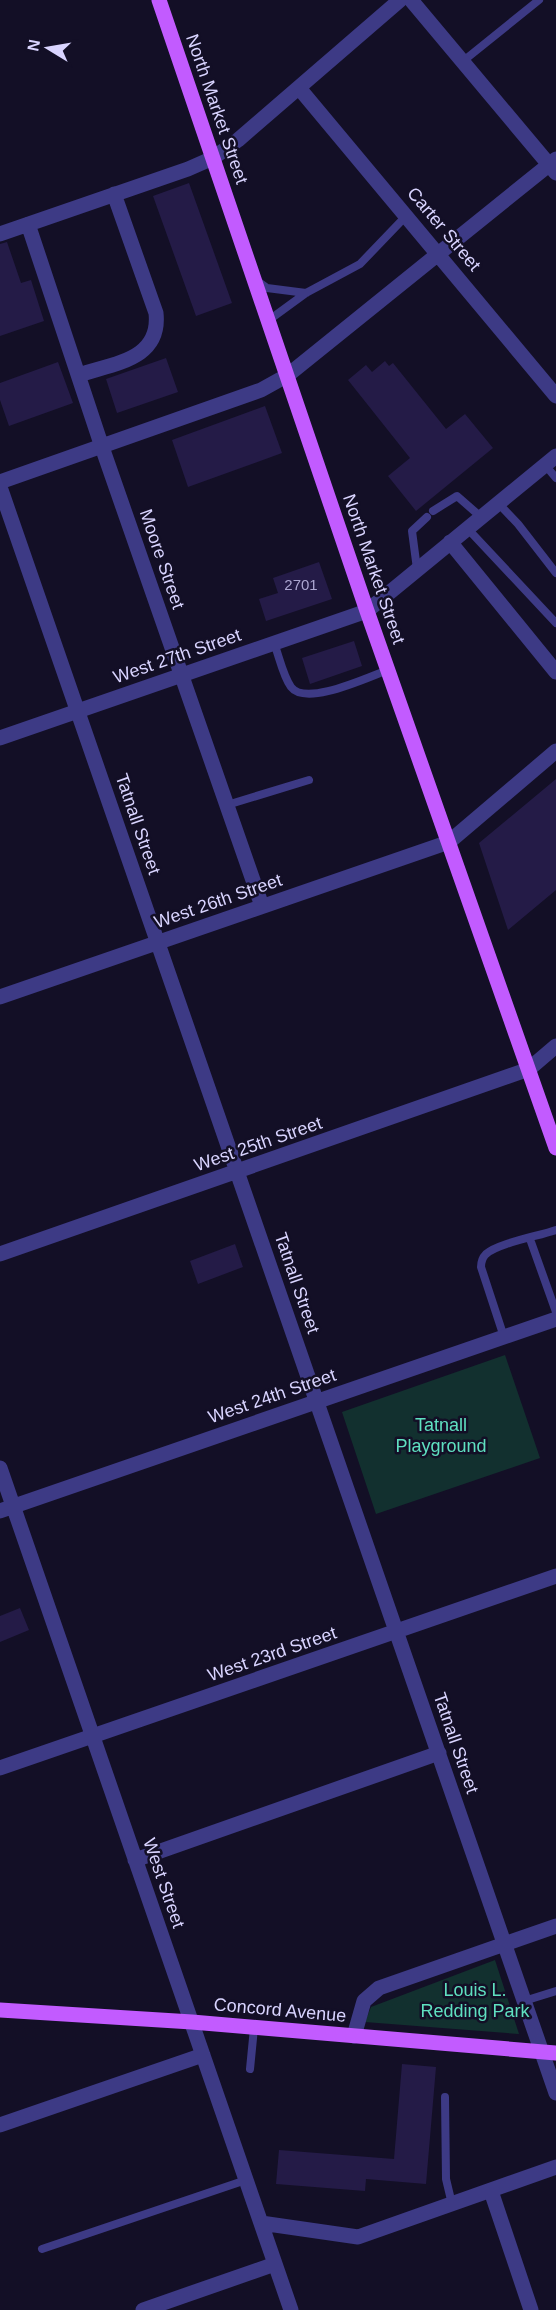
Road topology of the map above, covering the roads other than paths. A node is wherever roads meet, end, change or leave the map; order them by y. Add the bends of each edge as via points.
1 (159, 0) edge
2 (400, 0) edge
3 (411, 0) edge
4 (539, 0) edge
5 (462, 62) junction
6 (299, 88) junction
7 (213, 158) junction
8 (554, 166) edge
9 (114, 194) junction
10 (407, 215) junction
11 (28, 224) junction
12 (0, 234) edge
13 (440, 254) junction
14 (255, 279) junction
15 (306, 293) junction
16 (269, 320) junction
17 (79, 375) junction
18 (288, 375) junction
19 (556, 396) edge
20 (102, 447) junction
21 (550, 460) edge
22 (556, 478) edge
23 (0, 485) edge
24 (498, 503) junction
25 (481, 517) junction
26 (467, 528) junction
27 (450, 542) junction
28 (417, 569) junction
29 (556, 573) edge
30 (367, 611) junction
31 (556, 623) edge
32 (274, 643) junction
33 (388, 670) junction
34 (556, 672) edge
35 (182, 675) junction
36 (79, 711) junction
37 (0, 738) edge
38 (556, 751) edge
39 (309, 780) dead end
40 (227, 805) junction
41 (449, 842) junction
42 (262, 906) junction
43 (159, 942) junction
44 (0, 997) edge
45 (556, 1047) edge
46 (528, 1069) junction
47 (556, 1148) edge
48 (238, 1172) junction
49 (556, 1230) edge
50 (530, 1239) junction
51 (0, 1254) edge
52 (556, 1312) edge
53 (556, 1319) edge
54 (504, 1337) junction
55 (317, 1401) junction
56 (0, 1468) edge
57 (7, 1509) edge
58 (556, 1576) edge
59 (396, 1631) junction
60 (93, 1736) junction
61 (439, 1753) junction
62 (0, 1768) edge
63 (135, 1860) junction
64 (556, 1926) edge
65 (505, 1944) junction
66 (556, 1991) edge
67 (524, 2001) junction
68 (0, 2010) edge
69 (192, 2022) junction
70 (254, 2028) junction
71 (354, 2036) junction
72 (549, 2052) edge
73 (203, 2055) junction
74 (250, 2069) dead end
75 (556, 2093) edge
76 (445, 2097) dead end
77 (0, 2125) edge
78 (556, 2167) edge
79 (246, 2180) junction
80 (491, 2192) junction
81 (452, 2204) junction
82 (261, 2223) junction
83 (42, 2249) dead end
84 (276, 2264) junction
85 (142, 2310) edge
86 (291, 2310) edge
87 (531, 2310) edge

1 - 7 main road, North Market Street
2 - 6 street
3 - 5 street
4 - 5 lane
5 - 8 street
6 - 7 street
6 - 10 street, Carter Street
7 - 9 street
7 - 14 main road, North Market Street
8 - 13 street
9 - 11 street
9 - 17 street via 156,314 155,334 153,342 138,355
10 - 13 street, Carter Street
10 - 15 lane via 360,264
11 - 12 street
11 - 17 street, Moore Street
13 - 18 street
13 - 19 street, Carter Street
14 - 15 lane via 267,288
14 - 16 main road, North Market Street
15 - 16 lane
16 - 18 main road, North Market Street
17 - 20 street, Moore Street
18 - 20 street via 261,390
18 - 30 main road, North Market Street
20 - 23 street
20 - 35 street, Moore Street
21 - 22 lane
21 - 24 street
23 - 36 street, Tatnall Street
24 - 25 street
24 - 29 lane
25 - 26 street
25 - 28 lane via 457,496 430,514 412,531
26 - 27 street
26 - 31 lane
27 - 28 street
27 - 34 street
28 - 30 street
30 - 32 street, West 27th Street
30 - 33 main road, North Market Street
32 - 33 lane via 291,687 301,695 316,695
32 - 35 street, West 27th Street
33 - 41 main road, North Market Street
35 - 36 street, West 27th Street
35 - 40 street, Moore Street
36 - 37 street, West 27th Street
36 - 43 street, Tatnall Street
38 - 41 street
39 - 40 lane
40 - 42 street, Moore Street
41 - 42 street, West 26th Street
41 - 46 main road, North Market Street
42 - 43 street, West 26th Street
43 - 44 street, West 26th Street
43 - 48 street, Tatnall Street
45 - 46 street, West 25th Street
46 - 47 main road, North Market Street
46 - 48 street, West 25th Street
48 - 51 street, West 25th Street
48 - 55 street, Tatnall Street
49 - 50 lane
50 - 52 lane
50 - 54 lane via 486,1253 481,1261
53 - 54 street, West 24th Street
54 - 55 street, West 24th Street
55 - 57 street, West 24th Street
55 - 59 street, Tatnall Street
56 - 57 street, West Street
57 - 60 street, West Street
58 - 59 street, West 23rd Street
59 - 60 street, West 23rd Street
59 - 61 street, Tatnall Street
60 - 62 street, West 23rd Street
60 - 63 street, West Street
61 - 63 street
61 - 65 street, Tatnall Street
63 - 69 street, West Street
64 - 65 street
65 - 67 street, Tatnall Street
65 - 71 street via 380,1988 364,2001
66 - 67 lane
67 - 72 street, Tatnall Street
68 - 69 main road, Concord Avenue
69 - 70 main road, Concord Avenue
69 - 73 street, West Street
70 - 71 main road, Concord Avenue
70 - 74 lane
71 - 72 main road, Concord Avenue
72 - 75 street, Tatnall Street
73 - 77 street
73 - 79 street, West Street
76 - 81 lane via 446,2179
78 - 80 street
79 - 82 street, West Street
79 - 83 lane
80 - 81 street
80 - 87 street
81 - 82 street via 358,2237
82 - 84 street, West Street
84 - 85 street
84 - 86 street, West Street

